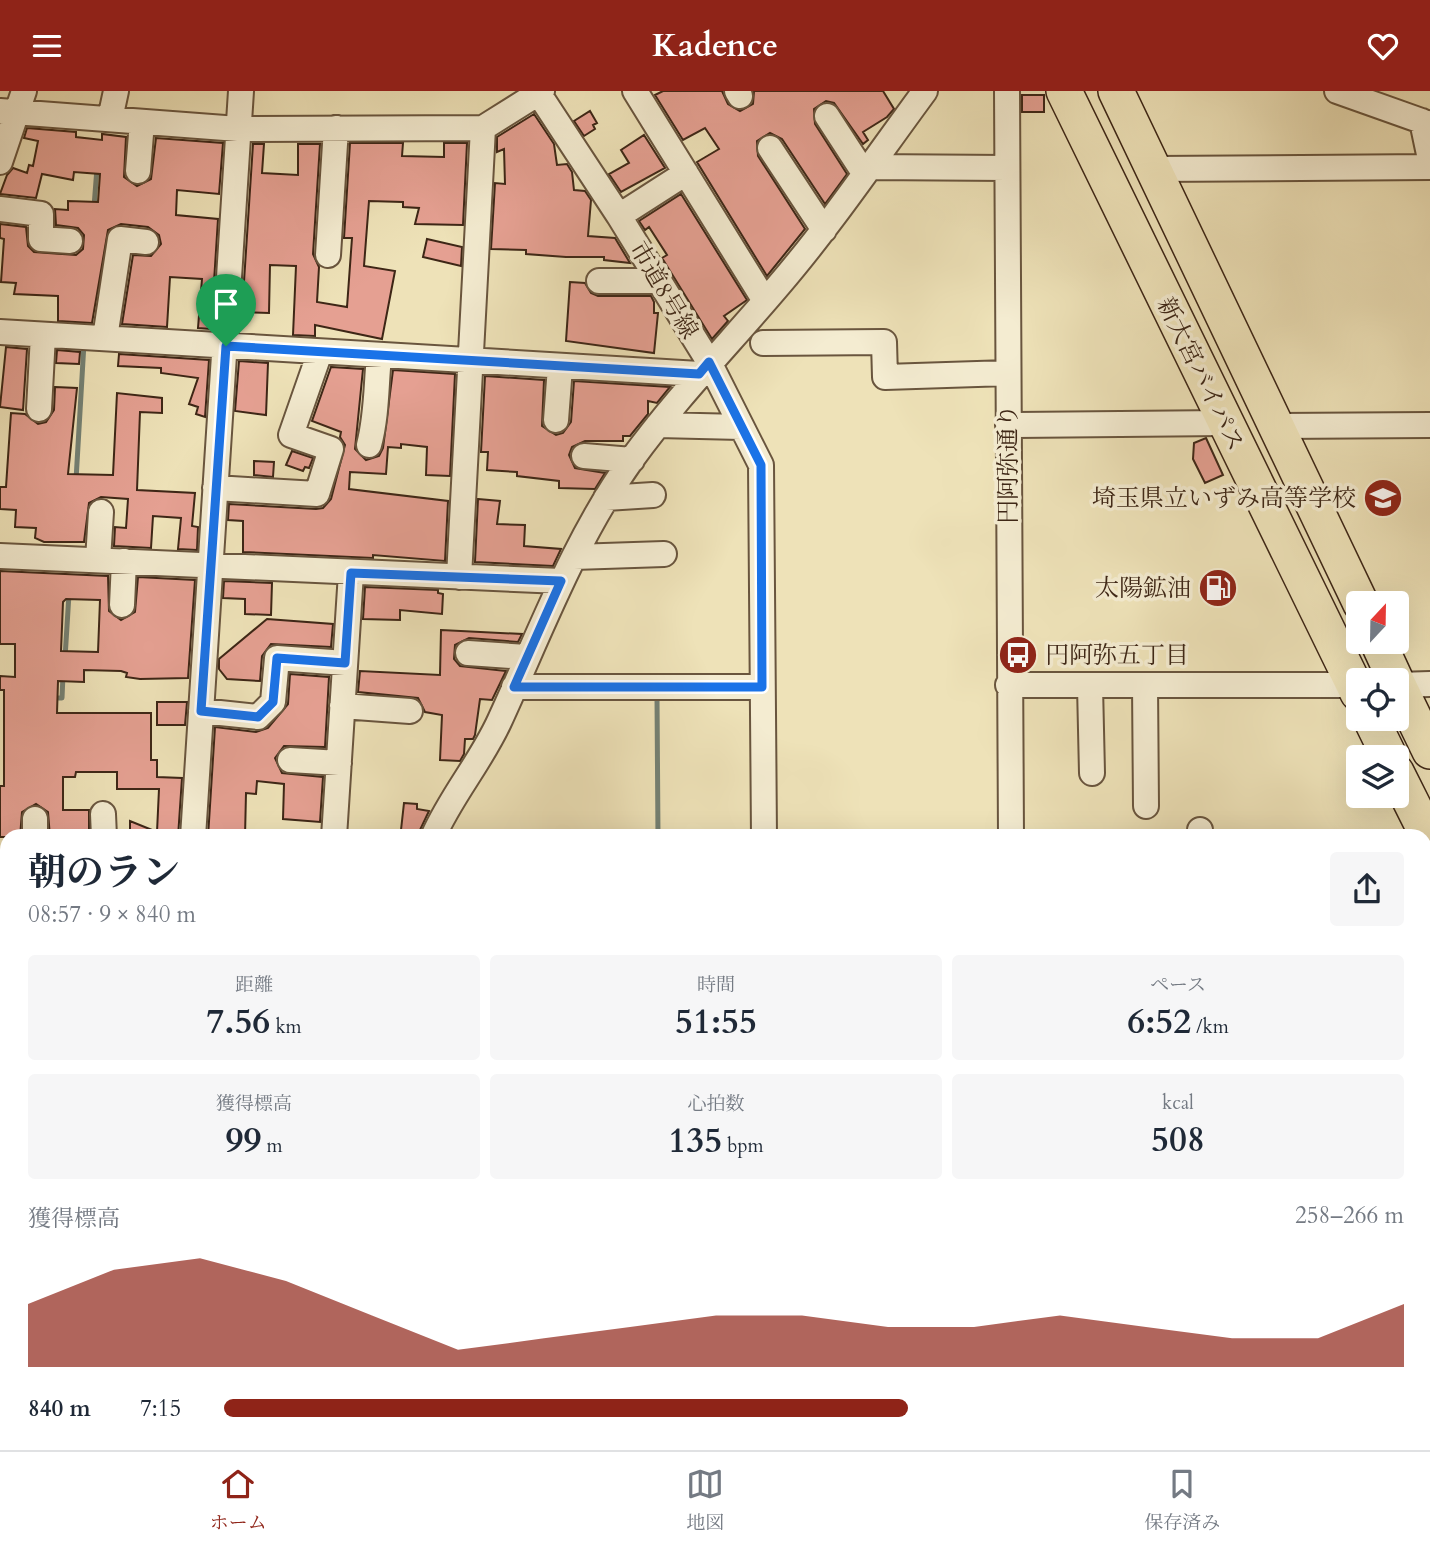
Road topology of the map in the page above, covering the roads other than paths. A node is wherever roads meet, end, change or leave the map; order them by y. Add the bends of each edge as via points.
1 (116, 91) edge
2 (241, 91) edge
3 (635, 91) edge
4 (925, 91) edge
5 (1007, 91) edge
6 (1064, 91) edge
7 (1116, 91) edge
8 (539, 92) edge
9 (1353, 94) edge
10 (13, 105) edge
11 (827, 116) dead end
12 (110, 119) junction
13 (142, 122) junction
14 (1426, 123) edge
15 (336, 128) junction
16 (483, 128) junction
17 (238, 129) junction
18 (770, 148) dead end
19 (1430, 159) edge
20 (0, 162) edge
21 (1430, 167) edge
22 (1007, 168) junction
23 (1155, 169) junction
24 (866, 170) junction
25 (138, 171) dead end
26 (686, 173) junction
27 (0, 209) edge
28 (619, 216) junction
29 (824, 230) junction
30 (70, 241) dead end
31 (146, 242) dead end
32 (328, 255) dead end
33 (599, 281) dead end
34 (659, 281) junction
35 (765, 301) junction
36 (0, 332) edge
37 (43, 335) junction
38 (106, 338) junction
39 (763, 344) dead end
40 (226, 346) junction
41 (320, 352) junction
42 (379, 356) junction
43 (472, 362) junction
44 (560, 367) junction
45 (704, 368) junction
46 (1008, 373) junction
47 (39, 409) dead end
48 (556, 420) dead end
49 (1224, 423) junction
50 (658, 425) junction
51 (1008, 425) junction
52 (1430, 425) edge
53 (1278, 426) junction
54 (741, 427) junction
55 (369, 445) dead end
56 (584, 456) dead end
57 (632, 460) junction
58 (215, 488) junction
59 (653, 495) dead end
60 (607, 498) junction
61 (101, 512) dead end
62 (664, 554) dead end
63 (0, 556) edge
64 (574, 557) junction
65 (98, 560) junction
66 (124, 561) junction
67 (210, 567) junction
68 (351, 573) junction
69 (459, 577) junction
70 (561, 581) junction
71 (1355, 591) edge
72 (122, 605) dead end
73 (468, 653) dead end
74 (526, 657) junction
75 (345, 663) junction
76 (1346, 669) edge
77 (1008, 685) junction
78 (1145, 685) junction
79 (1090, 686) junction
80 (514, 687) junction
81 (762, 687) junction
82 (1346, 689) edge
83 (1409, 694) edge
84 (342, 706) junction
85 (201, 711) junction
86 (410, 711) dead end
87 (1430, 751) edge
88 (290, 760) dead end
89 (339, 763) junction
90 (1092, 773) dead end
91 (1409, 798) edge
92 (1146, 806) dead end
93 (194, 829) edge
94 (335, 829) edge
95 (437, 829) edge
96 (764, 829) edge
97 (1011, 829) edge
98 (1424, 829) edge

1 - 12 street
2 - 17 street
3 - 26 street
4 - 24 street
5 - 22 street, 円阿弥通り
6 - 49 highway, 新大宮バイパス
7 - 23 highway, 新大宮バイパス
8 - 16 street
8 - 28 street, 市道8号線
9 - 14 street
10 - 12 street
10 - 20 street
11 - 24 street
12 - 13 street
13 - 17 street
13 - 25 street
14 - 19 street
15 - 16 street
15 - 17 street
15 - 32 street
16 - 43 street
17 - 40 street
18 - 29 street
21 - 23 street
22 - 24 street
22 - 46 street, 円阿弥通り
23 - 53 highway, 新大宮バイパス
24 - 29 street
26 - 28 street
26 - 35 street
27 - 30 street via 41,214 41,239
28 - 34 street, 市道8号線
29 - 35 street
31 - 38 street via 120,239
33 - 34 street
34 - 45 street, 市道8号線
35 - 45 street
36 - 37 street
37 - 38 street
37 - 47 street
38 - 40 street
39 - 46 street via 884,342 885,377
40 - 41 street
40 - 58 street
41 - 42 street
41 - 58 street via 291,435 331,449 317,494
42 - 43 street
42 - 55 street via 377,416
43 - 44 street
43 - 69 street
44 - 45 street
44 - 48 street
45 - 50 street
45 - 54 street, 市道8号線
46 - 51 street, 円阿弥通り
49 - 51 street
49 - 76 highway, 新大宮バイパス
50 - 54 street
50 - 57 street
51 - 77 street, 円阿弥通り
52 - 53 street
53 - 71 highway, 新大宮バイパス
54 - 81 street, 市道8号線 via 761,465
56 - 57 street
57 - 60 street
58 - 67 street
59 - 60 street
60 - 64 street
61 - 65 street
62 - 64 street
63 - 65 street
64 - 70 street
65 - 66 street
66 - 67 street
66 - 72 street
67 - 68 street
67 - 85 street
68 - 69 street
68 - 75 street
69 - 70 street
70 - 74 street
73 - 74 street
74 - 80 street
75 - 84 street
75 - 85 street via 277,658 273,702 258,717
77 - 79 street
77 - 97 street, 円阿弥通り
78 - 79 street
78 - 82 street
78 - 92 street
79 - 90 street
80 - 81 street
80 - 95 street via 483,753
81 - 96 street, 市道8号線
83 - 87 highway
84 - 86 street
84 - 89 street
85 - 93 street
88 - 89 street
89 - 94 street
91 - 98 highway

